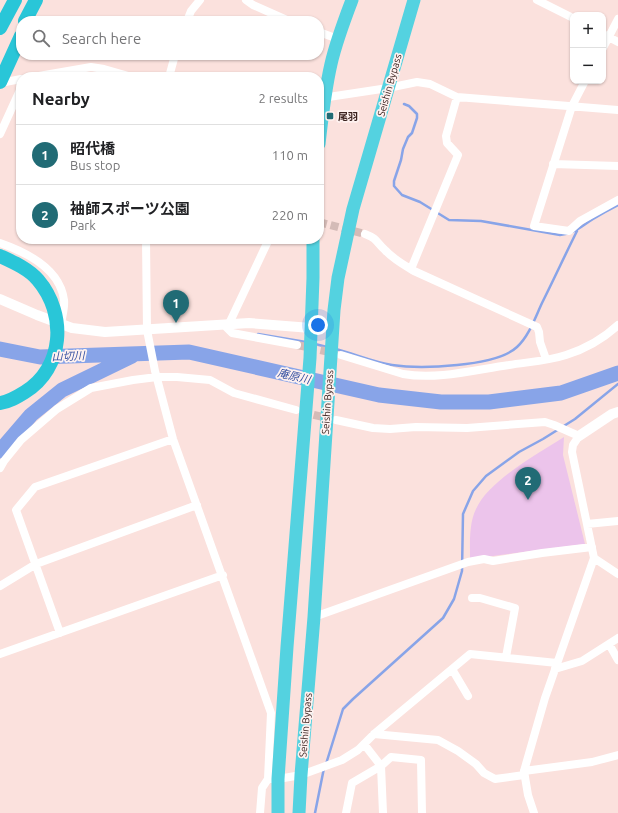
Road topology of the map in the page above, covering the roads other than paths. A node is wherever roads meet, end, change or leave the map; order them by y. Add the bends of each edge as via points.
1 (15, 0) edge
2 (37, 0) edge
3 (200, 0) edge
4 (246, 0) edge
5 (352, 0) edge
6 (414, 0) edge
7 (537, 0) edge
8 (28, 16) edge
9 (30, 16) edge
10 (189, 16) edge
11 (278, 16) edge
12 (570, 16) edge
13 (618, 18) edge
14 (0, 28) edge
15 (324, 34) edge
16 (606, 35) edge
17 (16, 39) edge
18 (338, 39) junction
19 (618, 42) edge
20 (16, 45) edge
21 (173, 60) edge
22 (3, 67) edge
23 (62, 72) edge
24 (114, 72) edge
25 (170, 72) edge
26 (16, 80) edge
27 (0, 82) edge
28 (583, 84) edge
29 (388, 88) junction
30 (324, 91) edge
31 (457, 96) junction
32 (324, 98) edge
33 (16, 99) edge
34 (572, 106) junction
35 (618, 110) edge
36 (0, 134) edge
37 (553, 164) junction
38 (618, 166) edge
39 (618, 200) edge
40 (365, 234) tunnel mouth
41 (0, 243) edge
42 (146, 244) edge
43 (267, 244) edge
44 (313, 244) edge
45 (0, 256) edge
46 (411, 269) junction
47 (0, 299) edge
48 (61, 324) junction
49 (228, 325) junction
50 (618, 325) edge
51 (311, 328) junction
52 (147, 332) junction
53 (297, 345) tunnel mouth
54 (341, 355) tunnel mouth
55 (546, 359) junction
56 (156, 374) junction
57 (0, 403) edge
58 (296, 410) tunnel mouth
59 (618, 412) edge
60 (336, 420) tunnel mouth
61 (579, 436) junction
62 (173, 439) junction
63 (0, 468) edge
64 (197, 505) junction
65 (618, 521) edge
66 (587, 524) junction
67 (592, 547) junction
68 (594, 558) junction
69 (36, 564) junction
70 (618, 574) edge
71 (223, 575) junction
72 (0, 586) edge
73 (472, 598) dead end
74 (314, 617) junction
75 (60, 633) junction
76 (618, 638) edge
77 (608, 644) junction
78 (0, 654) edge
79 (506, 657) junction
80 (618, 660) edge
81 (556, 666) junction
82 (452, 669) junction
83 (468, 696) dead end
84 (374, 734) junction
85 (364, 744) junction
86 (618, 755) edge
87 (381, 766) junction
88 (524, 773) junction
89 (301, 775) junction
90 (273, 779) junction
91 (260, 813) edge
92 (278, 813) edge
93 (299, 813) edge
94 (346, 813) edge
95 (383, 813) edge
96 (422, 813) edge
97 (534, 813) edge

1 - 14 highway
2 - 8 highway
2 - 9 highway
3 - 10 street
4 - 11 street
5 - 18 highway
6 - 29 highway, Seishin Bypass
7 - 12 street
13 - 16 street
15 - 18 street
16 - 19 street
17 - 22 highway
18 - 30 highway
20 - 22 highway
21 - 25 street
22 - 27 highway
23 - 24 street via 91,67
26 - 27 street
28 - 34 street
29 - 31 street via 417,82 430,84
29 - 32 street
29 - 74 highway, Seishin Bypass via 345,245 334,310
31 - 34 street
31 - 46 street via 446,136 447,143 458,155
33 - 36 street
34 - 35 street
34 - 37 street
37 - 38 street
37 - 39 street via 534,226 569,231 580,221
40 - 46 street via 374,237 384,250
41 - 48 street via 33,257 59,284 64,300
42 - 52 street
43 - 49 street
44 - 51 highway, Seishin Bypass
45 - 57 highway via 38,280 54,308 58,336 56,351 41,378 17,397
46 - 55 street via 537,327
47 - 48 street
48 - 52 street via 82,330
49 - 51 street via 249,323
49 - 52 street
49 - 53 street via 228,331 232,333
50 - 55 street via 586,347
51 - 90 highway, Seishin Bypass
52 - 56 street
54 - 55 street via 413,376 438,376
56 - 58 street via 210,380 234,393
56 - 62 street
56 - 63 street via 91,388 57,410 21,440
59 - 61 street
60 - 61 street via 390,429 467,428 545,422
61 - 66 street via 572,452
62 - 64 street
62 - 69 street via 34,487 16,510
64 - 69 street
64 - 71 street
65 - 66 street
66 - 67 street
67 - 68 street
67 - 74 street via 493,561 484,559 468,562
68 - 70 street
68 - 81 street
69 - 72 street
69 - 75 street
71 - 75 street
71 - 90 street via 271,713
73 - 79 street via 515,608
74 - 89 highway, Seishin Bypass
75 - 78 street
76 - 77 street
77 - 80 street
77 - 81 street via 582,661
79 - 81 street
79 - 82 street via 470,654
81 - 88 street
82 - 83 street
82 - 84 street
84 - 85 street
84 - 88 street via 438,740 458,751 484,773 496,778
85 - 87 street
85 - 89 street via 342,760
86 - 88 street
87 - 94 street via 352,784
87 - 95 street
87 - 96 street via 391,757 420,760
88 - 97 street
89 - 90 street
89 - 93 highway, Seishin Bypass
90 - 91 street via 262,788
90 - 92 highway, Seishin Bypass

